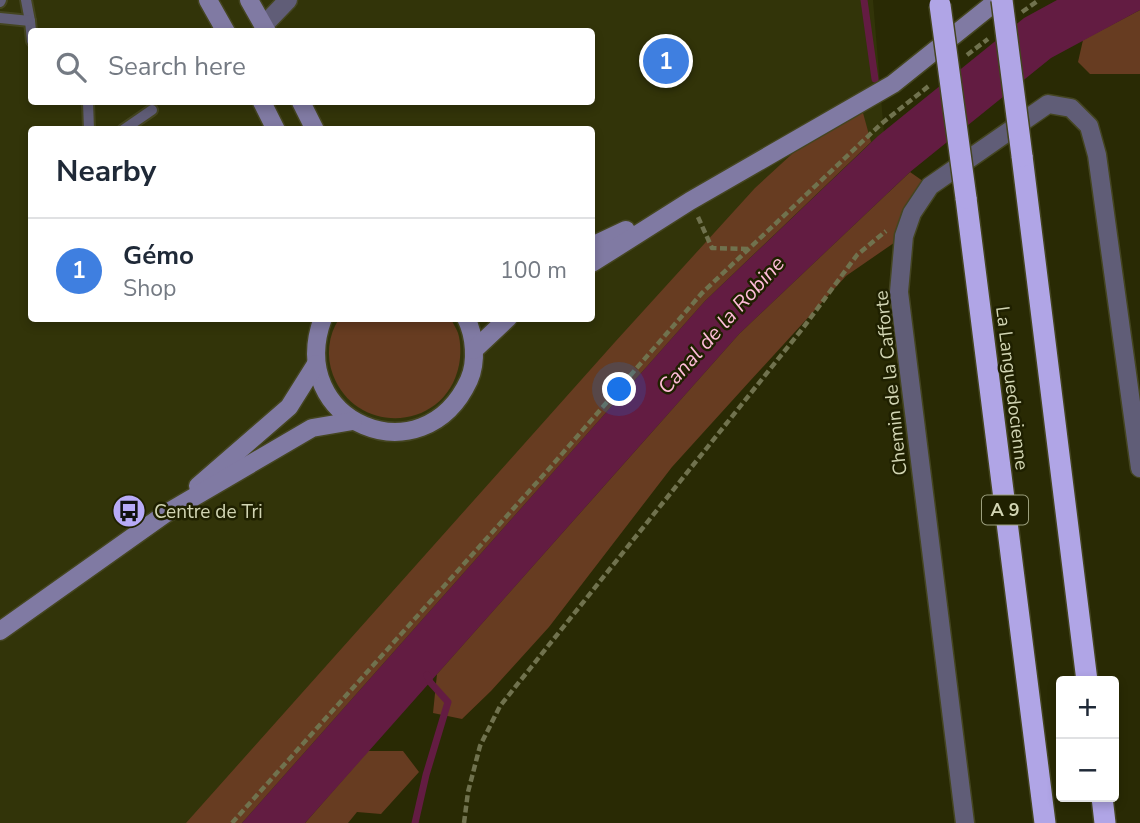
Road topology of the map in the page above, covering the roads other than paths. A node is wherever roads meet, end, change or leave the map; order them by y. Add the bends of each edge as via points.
1 (26, 0) edge
2 (208, 0) edge
3 (248, 0) edge
4 (288, 0) edge
5 (1000, 0) edge
6 (940, 3) edge
7 (0, 19) edge
8 (30, 20) junction
9 (31, 28) edge
10 (224, 28) edge
11 (265, 28) edge
12 (88, 105) edge
13 (264, 105) edge
14 (302, 105) edge
15 (152, 110) dead end
16 (89, 126) edge
17 (128, 126) edge
18 (274, 126) edge
19 (313, 126) edge
20 (690, 201) junction
21 (595, 245) edge
22 (595, 261) edge
23 (322, 322) edge
24 (468, 322) edge
25 (504, 322) edge
26 (474, 349) junction
27 (316, 364) junction
28 (353, 421) junction
29 (1140, 468) edge
30 (165, 514) junction
31 (0, 631) edge
32 (1086, 676) edge
33 (1102, 802) edge
34 (965, 823) edge
35 (1045, 823) edge
36 (1105, 823) edge

1 - 8 lane
2 - 10 street
3 - 11 street
4 - 11 street
5 - 20 street via 893,84
5 - 32 highway, La Languedocienne, bridge
6 - 35 highway, La Languedocienne / A 9, bridge
7 - 8 lane
8 - 9 lane
12 - 16 lane
13 - 18 street
14 - 19 street
15 - 17 lane
20 - 21 street
20 - 22 street
23 - 27 street
24 - 26 street
25 - 26 street
26 - 28 street via 471,374 445,415 424,427 400,432 376,430
27 - 28 street via 322,386 335,406
27 - 30 street via 289,407
28 - 30 street via 312,428
29 - 34 street, Chemin de la Cafforte via 1097,155 1089,126 1070,108 1048,104 930,186 912,213 904,236 899,292
30 - 31 street
33 - 36 highway

